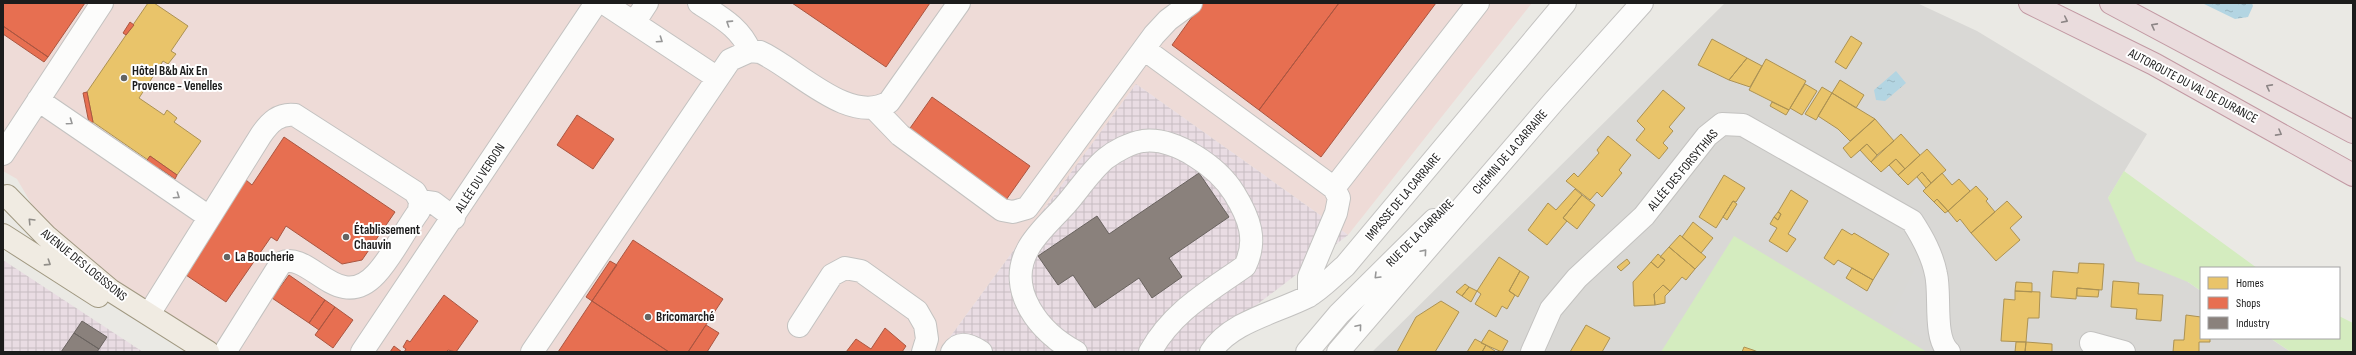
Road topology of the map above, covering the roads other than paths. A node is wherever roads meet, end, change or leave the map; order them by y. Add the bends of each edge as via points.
1 (102, 3) edge
2 (596, 3) edge
3 (604, 3) edge
4 (647, 3) edge
5 (699, 3) edge
6 (959, 3) edge
7 (1191, 3) edge
8 (1478, 3) edge
9 (1565, 3) edge
10 (1642, 3) edge
11 (2030, 3) edge
12 (2112, 3) edge
13 (634, 23) junction
14 (1144, 49) junction
15 (750, 51) junction
16 (716, 77) junction
17 (38, 100) junction
18 (1554, 100) junction
19 (874, 108) junction
20 (2353, 132) edge
21 (6, 140) edge
22 (2353, 175) edge
23 (1334, 188) junction
24 (4, 198) edge
25 (420, 201) junction
26 (209, 217) junction
27 (454, 218) junction
28 (3, 235) edge
29 (1309, 296) junction
30 (149, 314) junction
31 (799, 326) dead end
32 (2091, 343) dead end
33 (183, 352) edge
34 (208, 352) edge
35 (226, 352) edge
36 (362, 352) edge
37 (532, 352) edge
38 (923, 352) edge
39 (952, 352) edge
40 (982, 352) edge
41 (1076, 352) edge
42 (1150, 352) edge
43 (1211, 352) edge
44 (1307, 352) edge
45 (1338, 352) edge
46 (1532, 352) edge
47 (1949, 352) edge
48 (2124, 352) edge

1 - 17 street
2 - 27 street, ALLÉE DU VERDON
3 - 13 street
4 - 13 street
15 -> 5 street via 736,28
6 - 19 street via 889,102
7 - 14 street via 1168,20
8 - 23 street
9 - 29 street, IMPASSE DE LA CARRAIRE via 1345,266
10 - 18 street, CHEMIN DE LA CARRAIRE
11 -> 22 highway, AUTOROUTE DU VAL DE DURANCE via 2154,64
20 -> 12 highway
13 -> 16 street
14 - 19 street via 1026,208 1013,212 1002,210 900,135
14 - 23 street
15 - 16 street via 730,60
15 - 19 street via 770,56 838,100
16 - 37 street
17 - 21 street
17 -> 26 street
18 -> 44 street, RUE DE LA CARRAIRE via 1339,314
45 -> 18 street, CHEMIN DE LA CARRAIRE
23 - 29 street via 1339,198 1336,213 1309,277
30 -> 24 main road, AVENUE DES LOGISSONS via 110,290
25 - 26 street via 408,188 295,115 286,114 268,125
25 - 27 street via 434,203
25 - 35 street via 419,211 376,274 362,285 347,288 334,285 295,261 287,260 281,263
26 - 30 street
27 - 36 street, ALLÉE DU VERDON
28 -> 33 main road, AVENUE DES LOGISSONS
29 - 43 street, IMPASSE DE LA CARRAIRE via 1230,330
30 - 34 main road, AVENUE DES LOGISSONS
31 - 38 street via 832,276 845,268 861,271 917,311 925,325 927,339
32 - 48 street
39 - 40 street via 962,345 971,345
41 - 42 street via 1064,346 1044,328 1028,307 1021,284 1020,267 1028,248 1105,159 1122,148 1143,141 1162,142 1207,164 1228,184 1246,212 1252,237 1250,256 1245,266 1177,314 1161,332
46 - 47 street, ALLÉE DES FORSYTHIAS via 1551,310 1577,278 1644,216 1708,136 1722,124 1743,125 1912,221 1926,243 1936,274 1939,327 1945,348

